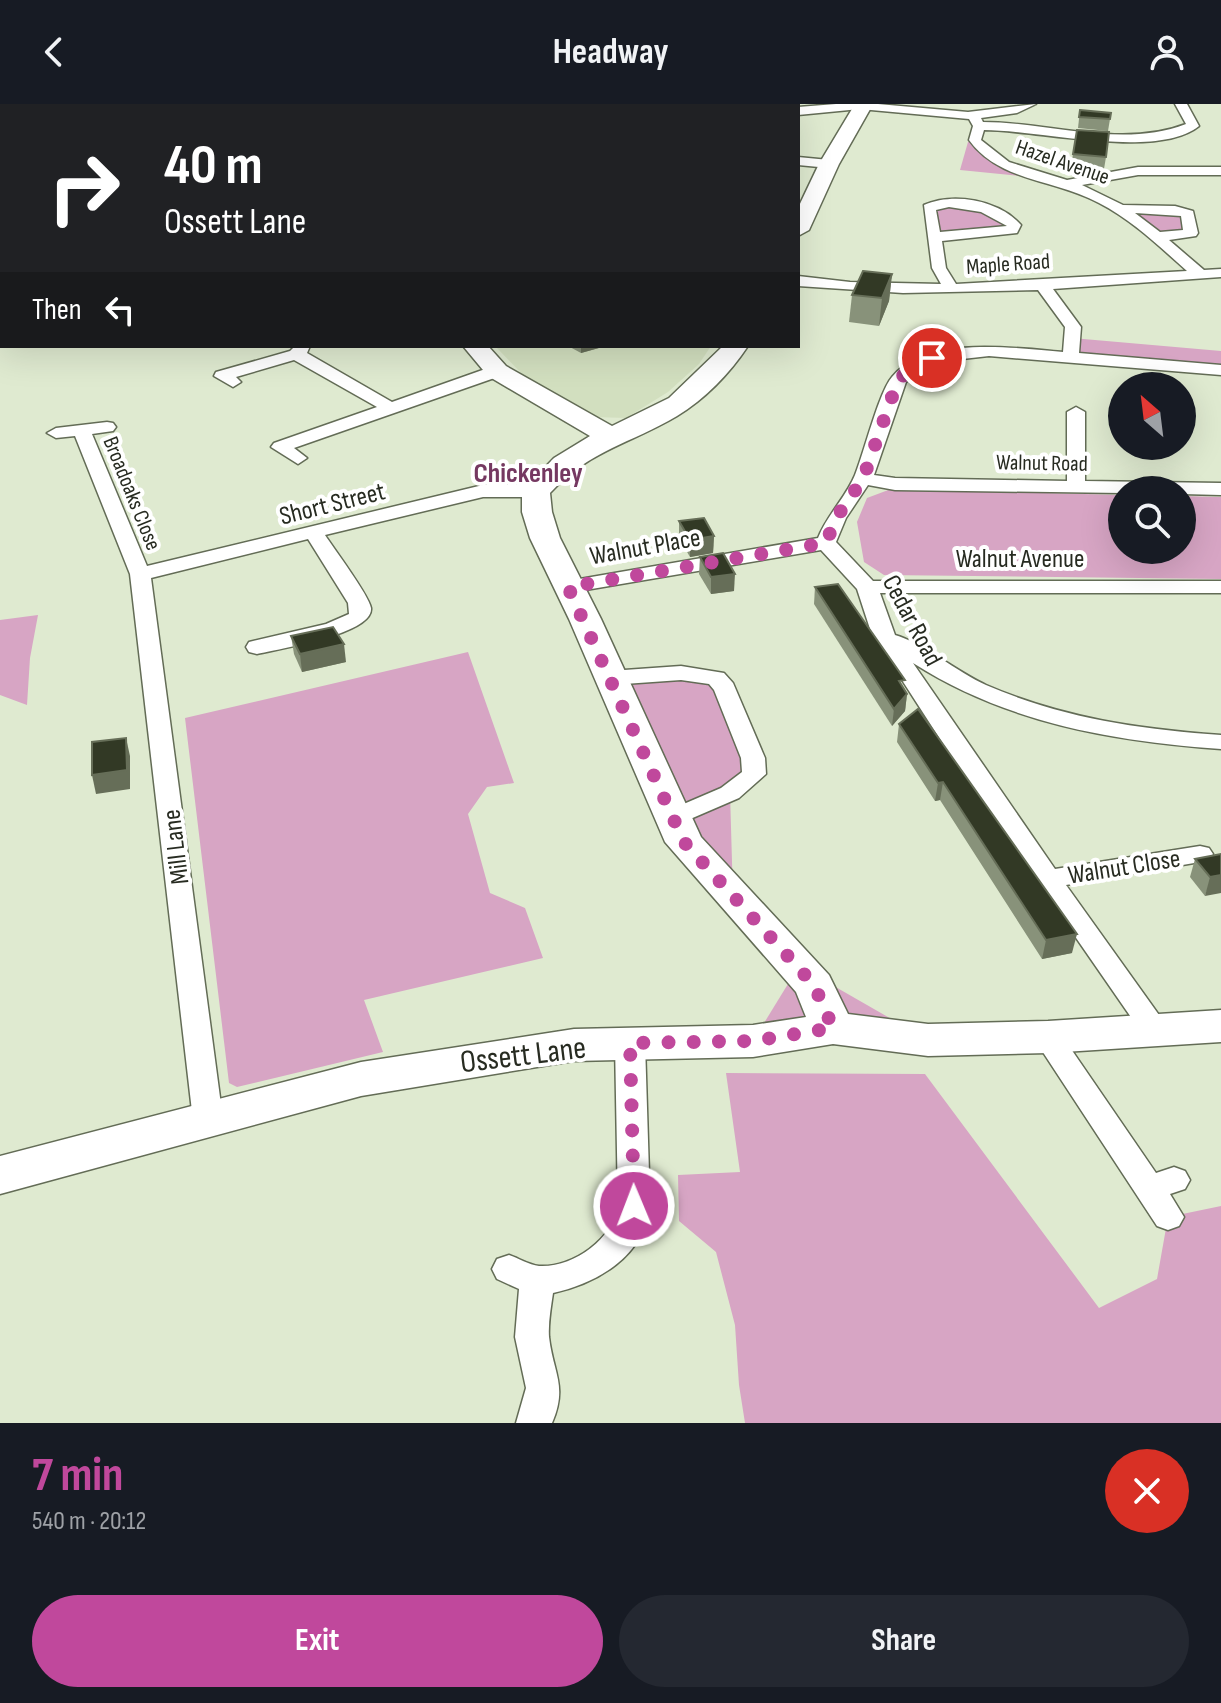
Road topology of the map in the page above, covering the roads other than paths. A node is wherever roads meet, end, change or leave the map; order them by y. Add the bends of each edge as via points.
1 (1030, 104) edge
2 (1181, 104) edge
3 (864, 105) edge
4 (800, 111) edge
5 (1008, 111) junction
6 (975, 120) junction
7 (1015, 124) junction
8 (800, 161) edge
9 (829, 164) junction
10 (1221, 171) edge
11 (1066, 184) junction
12 (806, 193) edge
13 (1124, 209) junction
14 (800, 223) edge
15 (935, 237) junction
16 (1158, 237) junction
17 (1221, 273) edge
18 (1200, 274) junction
19 (800, 281) edge
20 (1040, 282) junction
21 (951, 289) junction
22 (477, 348) edge
23 (734, 348) edge
24 (1071, 357) junction
25 (1221, 370) edge
26 (497, 371) junction
27 (233, 382) dead end
28 (389, 407) junction
29 (1076, 412) dead end
30 (107, 427) dead end
31 (81, 430) junction
32 (56, 433) dead end
33 (608, 435) junction
34 (298, 458) dead end
35 (863, 479) junction
36 (1076, 486) junction
37 (1221, 489) edge
38 (536, 491) junction
39 (314, 534) junction
40 (826, 543) junction
41 (140, 574) junction
42 (568, 587) junction
43 (867, 587) junction
44 (1221, 587) edge
45 (882, 632) junction
46 (263, 638) dead end
47 (610, 678) junction
48 (1221, 742) edge
49 (674, 818) junction
50 (1200, 854) edge
51 (1048, 879) junction
52 (1221, 1026) edge
53 (833, 1028) junction
54 (1154, 1029) junction
55 (1048, 1037) junction
56 (630, 1043) junction
57 (208, 1120) junction
58 (0, 1175) edge
59 (1168, 1217) dead end
60 (534, 1423) edge

1 - 5 street
2 - 7 street via 1193,126 1165,135 1106,135
3 - 4 street
3 - 6 street
3 - 9 street
5 - 6 street
5 - 7 street
6 - 7 street
6 - 11 street, Hazel Avenue via 975,140 992,157
8 - 9 street
9 - 12 street
10 - 11 street via 1138,171
11 - 13 street, Hazel Avenue
12 - 14 street
13 - 16 street, Hazel Avenue
13 - 16 street, Hazel Avenue via 1188,214 1191,233
15 - 15 street via 929,208 936,204 987,210 1015,227
15 - 21 street via 939,268
16 - 18 street, Hazel Avenue
17 - 18 street, Maple Road
18 - 20 street, Maple Road
19 - 21 street, Maple Road
20 - 21 street, Maple Road
20 - 24 street via 1073,327
22 - 26 street
23 - 33 street via 659,415
24 - 25 street
24 - 35 street via 972,352 932,358 913,367 898,380
26 - 28 street
26 - 33 street
27 - 28 street via 222,376 299,351
28 - 34 street via 280,447
29 - 36 street
30 - 31 street, Broadoaks Close
31 - 32 street, Broadoaks Close
31 - 41 street, Broadoaks Close
33 - 38 street via 568,459
35 - 36 street, Walnut Road
35 - 40 street
36 - 37 street, Walnut Road
38 - 39 street, Short Street via 483,491
38 - 42 street via 545,538
39 - 41 street, Short Street
39 - 46 street via 359,603 359,618 333,629
40 - 42 street, Walnut Place
40 - 43 street, Cedar Road
41 - 57 street, Mill Lane
42 - 47 street
43 - 44 street, Walnut Avenue
43 - 45 street, Cedar Road
45 - 48 street via 941,673 1039,715 1142,737
45 - 51 street, Cedar Road
47 - 49 street
47 - 49 street via 695,674 716,678 725,688 753,758 754,774 730,793
49 - 53 street via 698,861 814,985
50 - 51 street, Walnut Close
51 - 54 street, Cedar Road
52 - 54 street, Ossett Lane
53 - 55 street, Ossett Lane via 928,1040
53 - 56 street, Ossett Lane via 753,1041
54 - 55 street, Ossett Lane
55 - 59 street via 1117,1145 1160,1185
56 - 57 street, Ossett Lane via 574,1045 361,1079
56 - 60 street via 630,1227 613,1249 591,1264 562,1276 523,1275 544,1380 545,1402
57 - 58 street, Ossett Lane

